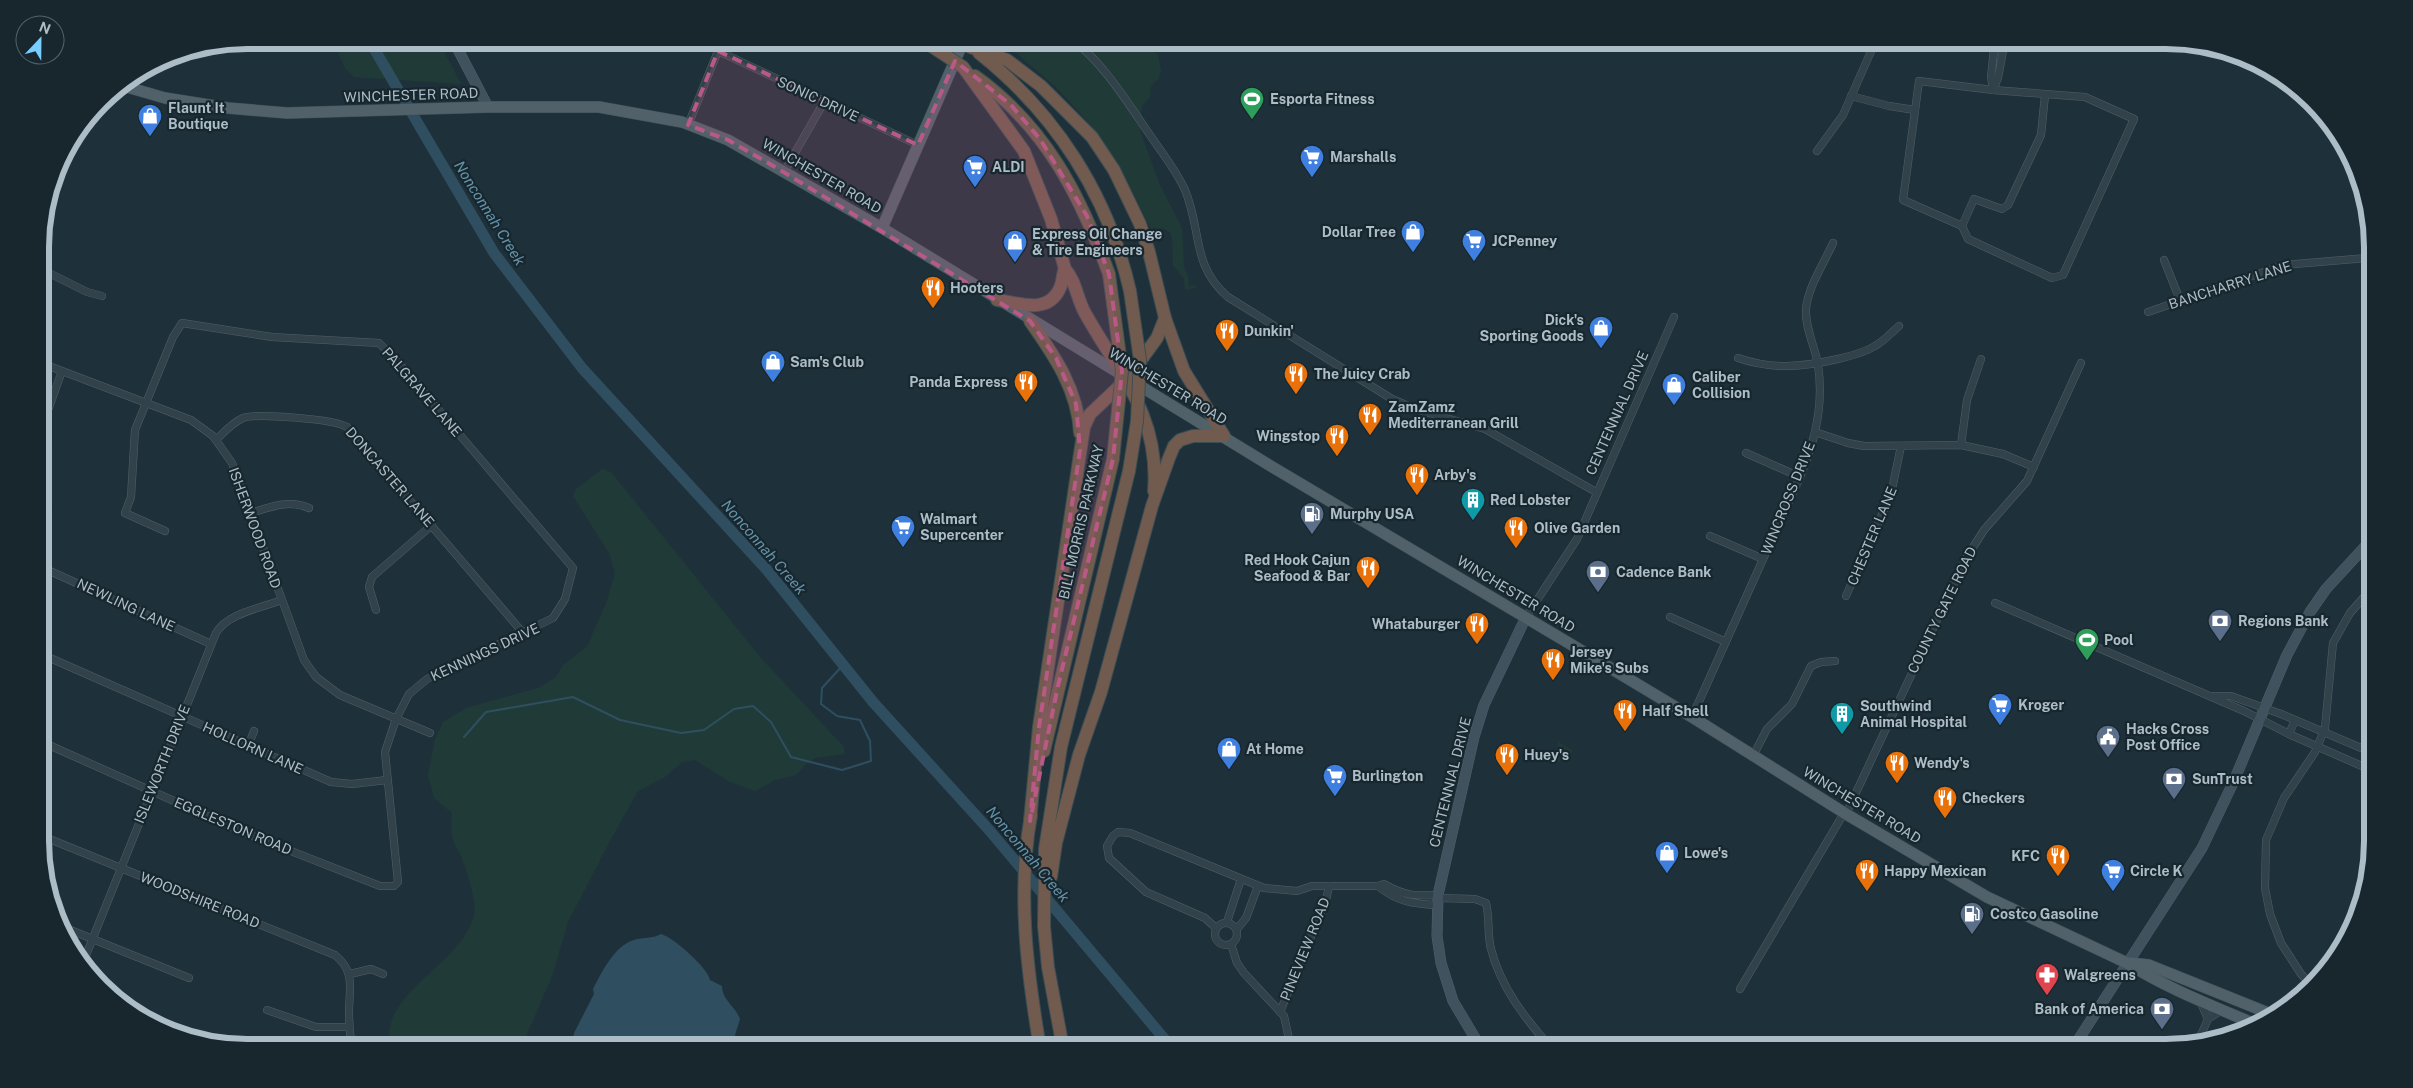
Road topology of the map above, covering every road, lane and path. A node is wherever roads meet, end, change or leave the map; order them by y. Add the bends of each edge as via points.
1 (458, 49) edge
2 (936, 49) edge
3 (962, 49) edge
4 (974, 49) edge
5 (981, 49) edge
6 (1084, 49) edge
7 (1872, 49) edge
8 (1994, 49) edge
9 (2003, 49) edge
10 (963, 67) junction
11 (129, 88) edge
12 (1993, 90) junction
13 (2045, 95) junction
14 (1851, 96) junction
15 (824, 102) junction
16 (488, 107) junction
17 (1915, 110) junction
18 (688, 125) junction
19 (918, 145) junction
20 (1817, 151) dead end
21 (784, 172) junction
22 (1962, 226) junction
23 (882, 228) junction
24 (1833, 242) dead end
25 (2364, 258) edge
26 (2164, 260) dead end
27 (1064, 269) junction
28 (49, 274) edge
29 (102, 296) dead end
30 (997, 300) junction
31 (2180, 300) junction
32 (2148, 312) dead end
33 (1165, 318) junction
34 (1674, 318) dead end
35 (1030, 321) junction
36 (1899, 326) dead end
37 (1738, 358) dead end
38 (1981, 359) dead end
39 (2080, 362) dead end
40 (1818, 363) junction
41 (49, 366) edge
42 (62, 371) junction
43 (1127, 379) junction
44 (146, 402) junction
45 (49, 408) edge
46 (1815, 432) junction
47 (1224, 436) junction
48 (216, 440) junction
49 (1961, 445) junction
50 (1901, 446) junction
51 (1080, 450) junction
52 (1746, 453) dead end
53 (2034, 467) junction
54 (1800, 477) junction
55 (1596, 492) junction
56 (1152, 506) junction
57 (309, 508) dead end
58 (251, 514) junction
59 (432, 525) junction
60 (165, 530) dead end
61 (1710, 536) dead end
62 (2364, 547) edge
63 (1763, 559) junction
64 (573, 568) joint
65 (49, 571) edge
66 (1846, 596) dead end
67 (2364, 597) edge
68 (282, 600) junction
69 (1995, 602) dead end
70 (376, 610) dead end
71 (1526, 617) junction
72 (1670, 617) dead end
73 (524, 634) junction
74 (1726, 642) junction
75 (211, 644) junction
76 (49, 658) edge
77 (1834, 661) dead end
78 (2263, 714) junction
79 (181, 717) junction
80 (1692, 717) junction
81 (396, 719) junction
82 (2295, 720) junction
83 (254, 731) dead end
84 (2324, 731) junction
85 (430, 733) dead end
86 (2289, 734) junction
87 (49, 745) edge
88 (248, 746) junction
89 (2317, 747) junction
90 (2364, 750) edge
91 (1753, 756) junction
92 (2364, 765) edge
93 (387, 780) junction
94 (152, 790) junction
95 (1845, 814) junction
96 (1030, 821) junction
97 (49, 839) edge
98 (120, 868) junction
99 (1241, 879) junction
100 (398, 882) joint
101 (1258, 886) junction
102 (1329, 886) junction
103 (1438, 899) junction
104 (1227, 922) junction
105 (1044, 926) junction
106 (1216, 928) junction
107 (69, 929) edge
108 (1236, 929) junction
109 (93, 938) junction
110 (1231, 944) junction
111 (86, 956) edge
112 (2127, 962) junction
113 (350, 974) junction
114 (383, 974) dead end
115 (189, 978) dead end
116 (2307, 980) edge
117 (1740, 989) dead end
118 (2200, 1001) junction
119 (267, 1010) dead end
120 (2222, 1010) junction
121 (1280, 1012) junction
122 (2266, 1012) edge
123 (2208, 1019) junction
124 (2248, 1021) edge
125 (349, 1027) junction
126 (2201, 1036) edge
127 (351, 1039) edge
128 (1039, 1039) edge
129 (1061, 1039) edge
130 (1289, 1039) edge
131 (1476, 1039) edge
132 (1544, 1039) edge
133 (2079, 1039) edge

1 - 16 main road
2 - 10 highway, BILL MORRIS PARKWAY, bridge
3 - 19 main road
4 - 105 highway, bridge via 1032,100 1078,160 1112,232 1130,291 1140,360 1137,421 1128,471 1061,747 1045,849
5 - 33 highway via 1007,60 1041,86 1092,137 1114,170 1140,224
6 - 55 street via 1116,86 1177,175 1190,206 1202,263 1228,298 1392,399 1484,429
7 - 14 street
8 - 12 street
9 - 12 street
10 - 27 highway via 1024,151 1051,219
10 - 96 highway, BILL MORRIS PARKWAY, bridge via 1011,105 1063,171 1087,216 1109,274 1122,371 1113,459 1058,686
11 - 16 main road, WINCHESTER ROAD via 165,98 287,113
12 - 13 street
12 - 17 street via 1919,81
13 - 22 street via 2041,135 2008,205 2002,209 1974,198
13 - 22 street via 2085,98 2134,119 2063,275 2052,278 1968,239
14 - 17 street
14 - 20 street via 1843,115
15 - 18 street, SONIC DRIVE via 718,51
15 - 19 street, SONIC DRIVE
15 - 21 street
16 - 18 main road, WINCHESTER ROAD via 599,107
17 - 22 street via 1903,200
18 - 21 main road, WINCHESTER ROAD via 728,140
19 - 23 main road
21 - 23 main road, WINCHESTER ROAD
23 - 30 main road, WINCHESTER ROAD
24 - 40 street, WINCROSS DRIVE via 1806,306 1807,327
25 - 31 street, BANCHARRY LANE via 2284,265
26 - 31 street
27 - 30 highway via 1060,289 1041,305 1027,306
27 - 43 highway via 1084,312
28 - 29 street via 86,292
30 - 35 main road, WINCHESTER ROAD
31 - 32 street, BANCHARRY LANE
33 - 43 highway via 1157,338
33 - 47 highway via 1184,371
34 - 55 street, CENTENNIAL DRIVE
35 - 43 main road, WINCHESTER ROAD
35 - 51 highway via 1056,358 1068,382 1076,404
36 - 40 street via 1866,351
37 - 40 street via 1774,367
38 - 49 street via 1967,400
39 - 53 street, COUNTY GATE ROAD
40 - 46 street, WINCROSS DRIVE via 1819,400
41 - 42 street, ISHERWOOD ROAD
42 - 44 street, ISHERWOOD ROAD
42 - 45 street
43 - 47 main road, WINCHESTER ROAD
43 - 51 highway via 1090,414
43 - 56 highway via 1139,402 1151,446 1155,480
44 - 48 street, ISHERWOOD ROAD via 191,420
44 - 60 street via 134,435 131,497 124,513
44 - 64 street, PALGRAVE LANE via 182,323 272,337 379,343
46 - 50 street via 1855,444
46 - 54 street, WINCROSS DRIVE
47 - 56 highway via 1193,436 1180,440 1174,446
47 - 71 main road, WINCHESTER ROAD
48 - 58 street, ISHERWOOD ROAD via 232,463
48 - 59 street, DONCASTER LANE via 235,423 250,416 341,423 356,436
49 - 50 street
49 - 53 street via 2003,454
50 - 66 street, CHESTER LANE via 1891,494
51 - 96 highway via 1039,727
52 - 54 street
53 - 95 street, COUNTY GATE ROAD via 2020,491 1973,545
54 - 63 street, WINCROSS DRIVE
55 - 71 street, CENTENNIAL DRIVE via 1577,539
56 - 105 highway via 1056,844
57 - 58 street via 281,504
58 - 68 street, ISHERWOOD ROAD
59 - 70 street via 372,577 369,586
59 - 73 street, DONCASTER LANE
61 - 63 street
62 - 78 main road via 2310,612 2287,655
63 - 74 street, WINCROSS DRIVE
64 - 73 street, KENNINGS DRIVE via 565,599 556,615
65 - 75 street, NEWLING LANE
67 - 84 street via 2350,613 2333,643
68 - 75 street, ISLEWORTH DRIVE via 226,622
68 - 81 street, ISHERWOOD ROAD via 304,660 316,677 340,695
69 - 78 street via 2211,696 2231,696
71 - 80 main road, WINCHESTER ROAD
71 - 103 main road, CENTENNIAL DRIVE via 1484,706 1474,737
72 - 74 street
73 - 81 street, KENNINGS DRIVE via 427,679 409,694
74 - 80 street, WINCROSS DRIVE
75 - 79 street, ISLEWORTH DRIVE
76 - 79 street, HOLLORN LANE
77 - 91 street via 1811,666 1792,704 1767,729
78 - 82 street
78 - 86 street
78 - 112 main road via 2202,848
79 - 88 street, HOLLORN LANE
79 - 94 street, ISLEWORTH DRIVE
80 - 91 main road, WINCHESTER ROAD
81 - 85 street, ISHERWOOD ROAD
81 - 93 street, KENNINGS DRIVE via 385,752
82 - 84 street
82 - 86 street
83 - 88 street
84 - 89 street
84 - 90 street
86 - 89 street
87 - 94 street, EGGLESTON ROAD
88 - 93 street, HOLLORN LANE via 337,784
89 - 92 street
89 - 116 street via 2282,804 2266,840 2264,866 2270,914 2281,943
91 - 95 main road, WINCHESTER ROAD
93 - 100 street, KENNINGS DRIVE
94 - 98 street, ISLEWORTH DRIVE
94 - 100 street, EGGLESTON ROAD via 250,835 380,886 394,886
95 - 112 main road, WINCHESTER ROAD via 1987,897
95 - 117 street, COUNTY GATE ROAD
96 - 128 highway, BILL MORRIS PARKWAY via 1023,866 1025,932
97 - 98 street, WOODSHIRE ROAD
98 - 109 street, ISLEWORTH DRIVE
98 - 113 street, WOODSHIRE ROAD via 327,950 342,961
99 - 101 street
99 - 104 street
99 - 106 street via 1130,833 1118,832 1110,840 1107,846 1109,858 1146,892 1205,918
101 - 102 street via 1297,891 1312,886
101 - 108 street via 1246,918
102 - 103 street via 1378,886 1398,900 1414,904
102 - 121 street, PINEVIEW ROAD
103 - 131 main road, CENTENNIAL DRIVE via 1437,936 1441,963 1453,1001
103 - 132 street via 1475,899 1486,903 1491,947 1498,971 1516,1004
104 - 106 street
104 - 108 street
105 - 129 highway
106 - 110 street via 1216,939 1225,945
107 - 109 street
108 - 110 street via 1237,936
109 - 111 street, ISLEWORTH DRIVE
109 - 115 street
110 - 121 street via 1244,973
112 - 118 main road, WINCHESTER ROAD
112 - 122 main road, WINCHESTER ROAD via 2149,965
112 - 133 main road
113 - 114 street via 371,970
113 - 125 street
118 - 120 main road, WINCHESTER ROAD
118 - 123 street
119 - 125 street via 316,1027
120 - 123 street
120 - 124 main road, WINCHESTER ROAD
121 - 130 street via 1284,1016
123 - 126 street
125 - 127 street

